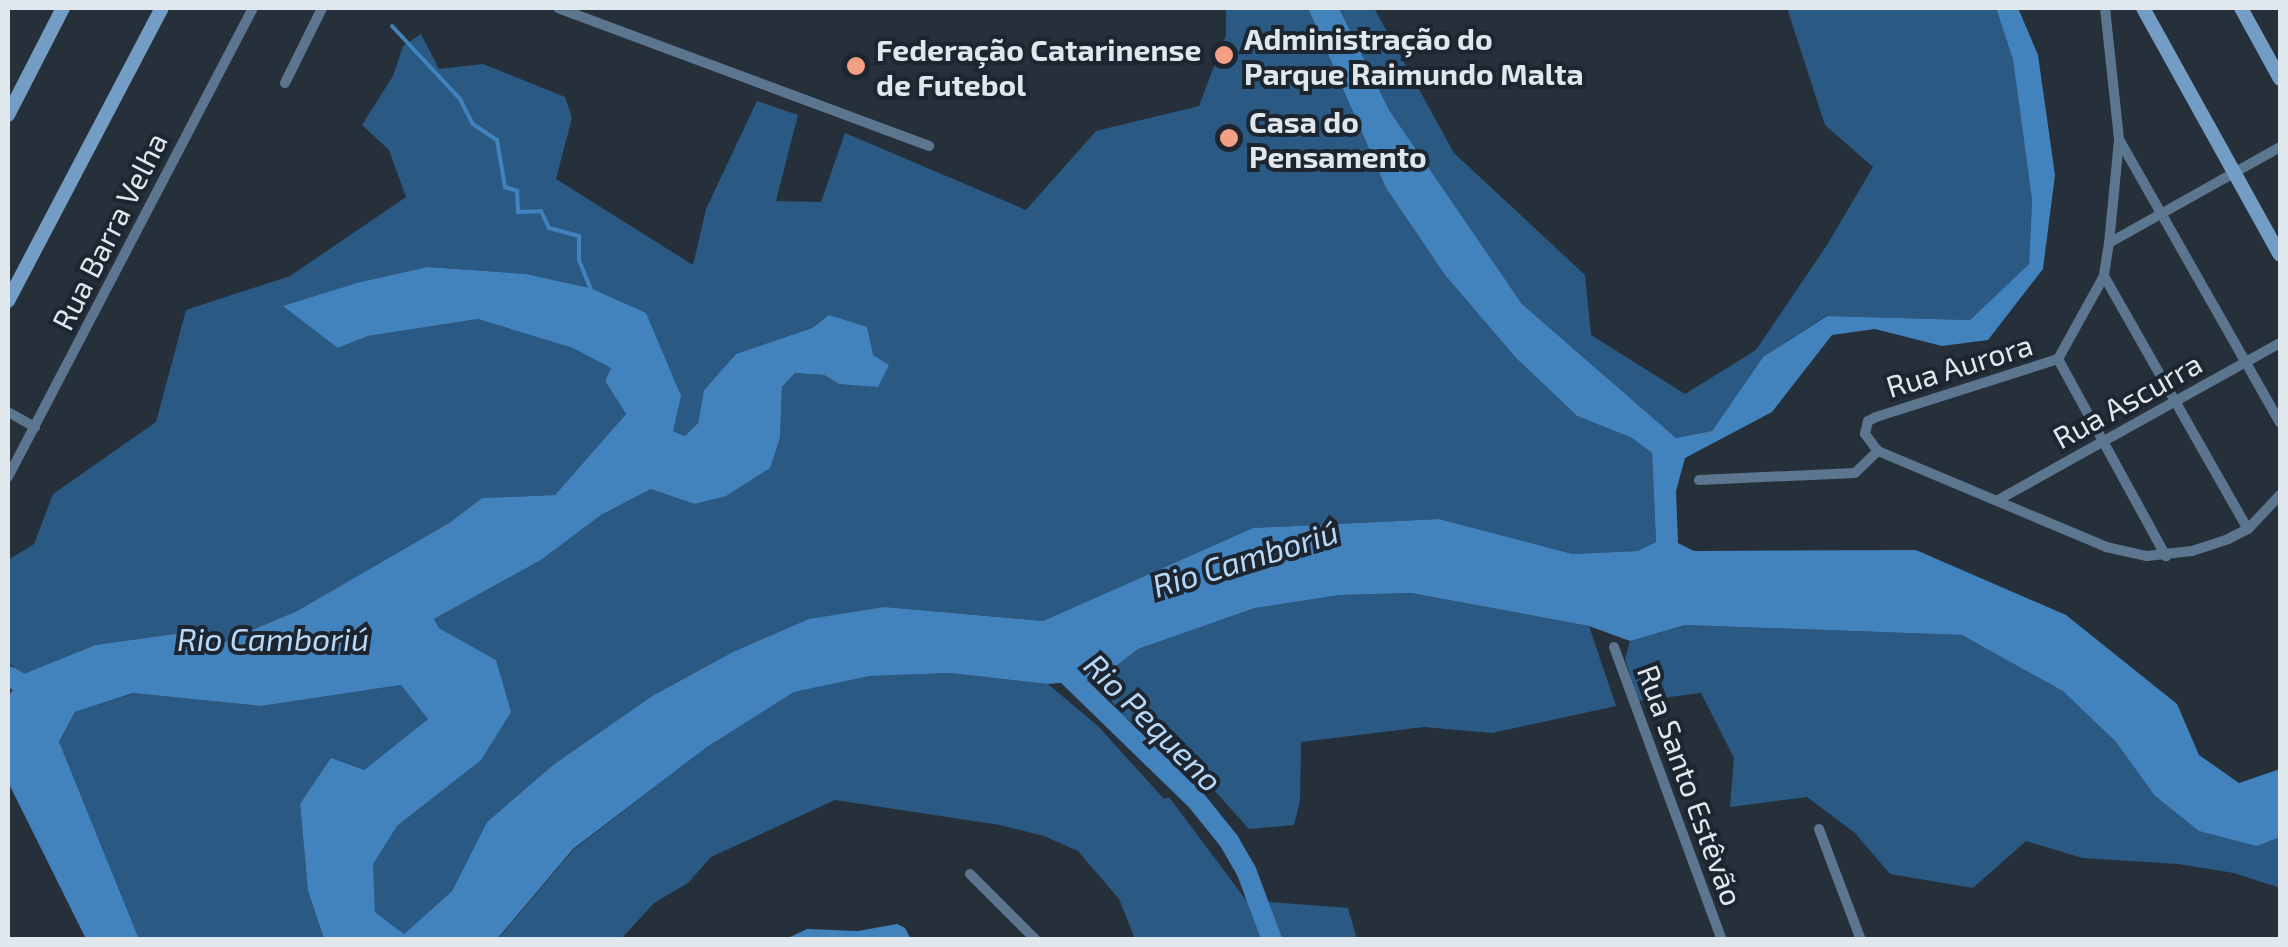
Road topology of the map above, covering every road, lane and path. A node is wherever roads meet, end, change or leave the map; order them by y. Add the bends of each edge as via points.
1 (63, 8) edge
2 (162, 8) edge
3 (254, 8) edge
4 (322, 8) edge
5 (558, 8) edge
6 (2106, 8) edge
7 (2143, 8) edge
8 (2241, 8) edge
9 (2280, 79) edge
10 (286, 83) dead end
11 (8, 115) edge
12 (2119, 140) junction
13 (929, 146) dead end
14 (2280, 147) edge
15 (2235, 172) junction
16 (2162, 214) junction
17 (2109, 243) junction
18 (2280, 255) edge
19 (2104, 276) junction
20 (8, 301) edge
21 (2280, 343) edge
22 (2058, 360) junction
23 (2246, 362) junction
24 (2175, 402) junction
25 (8, 412) edge
26 (2280, 423) edge
27 (35, 427) junction
28 (2102, 442) junction
29 (1878, 451) junction
30 (8, 476) edge
31 (1699, 480) dead end
32 (2280, 495) edge
33 (1998, 500) junction
34 (2248, 529) junction
35 (2166, 556) junction
36 (1614, 647) dead end
37 (1819, 828) dead end
38 (970, 874) dead end
39 (1036, 940) edge
40 (1722, 940) edge
41 (1861, 940) edge

1 - 11 street
2 - 20 street
3 - 27 street, Rua Barra Velha
4 - 10 street
5 - 13 street
6 - 12 street, Rua Aurora
7 - 15 street
8 - 9 street
12 - 16 street
12 - 17 street, Rua Aurora
14 - 15 street
15 - 16 street
15 - 18 street
16 - 17 street
16 - 23 street
17 - 19 street, Rua Aurora
19 - 22 street, Rua Aurora
19 - 24 street
21 - 23 street, Rua Ascurra
22 - 28 street
22 - 29 street, Rua Aurora via 1868,421 1865,434
23 - 24 street, Rua Ascurra
23 - 26 street
24 - 28 street, Rua Ascurra
24 - 34 street
25 - 27 street
27 - 30 street, Rua Barra Velha
28 - 33 street, Rua Ascurra
28 - 35 street
29 - 31 street via 1855,473
29 - 33 street
32 - 34 street
33 - 35 street via 2106,547
34 - 35 street
36 - 40 street, Rua Santo Estêvão
37 - 41 street
38 - 39 street

